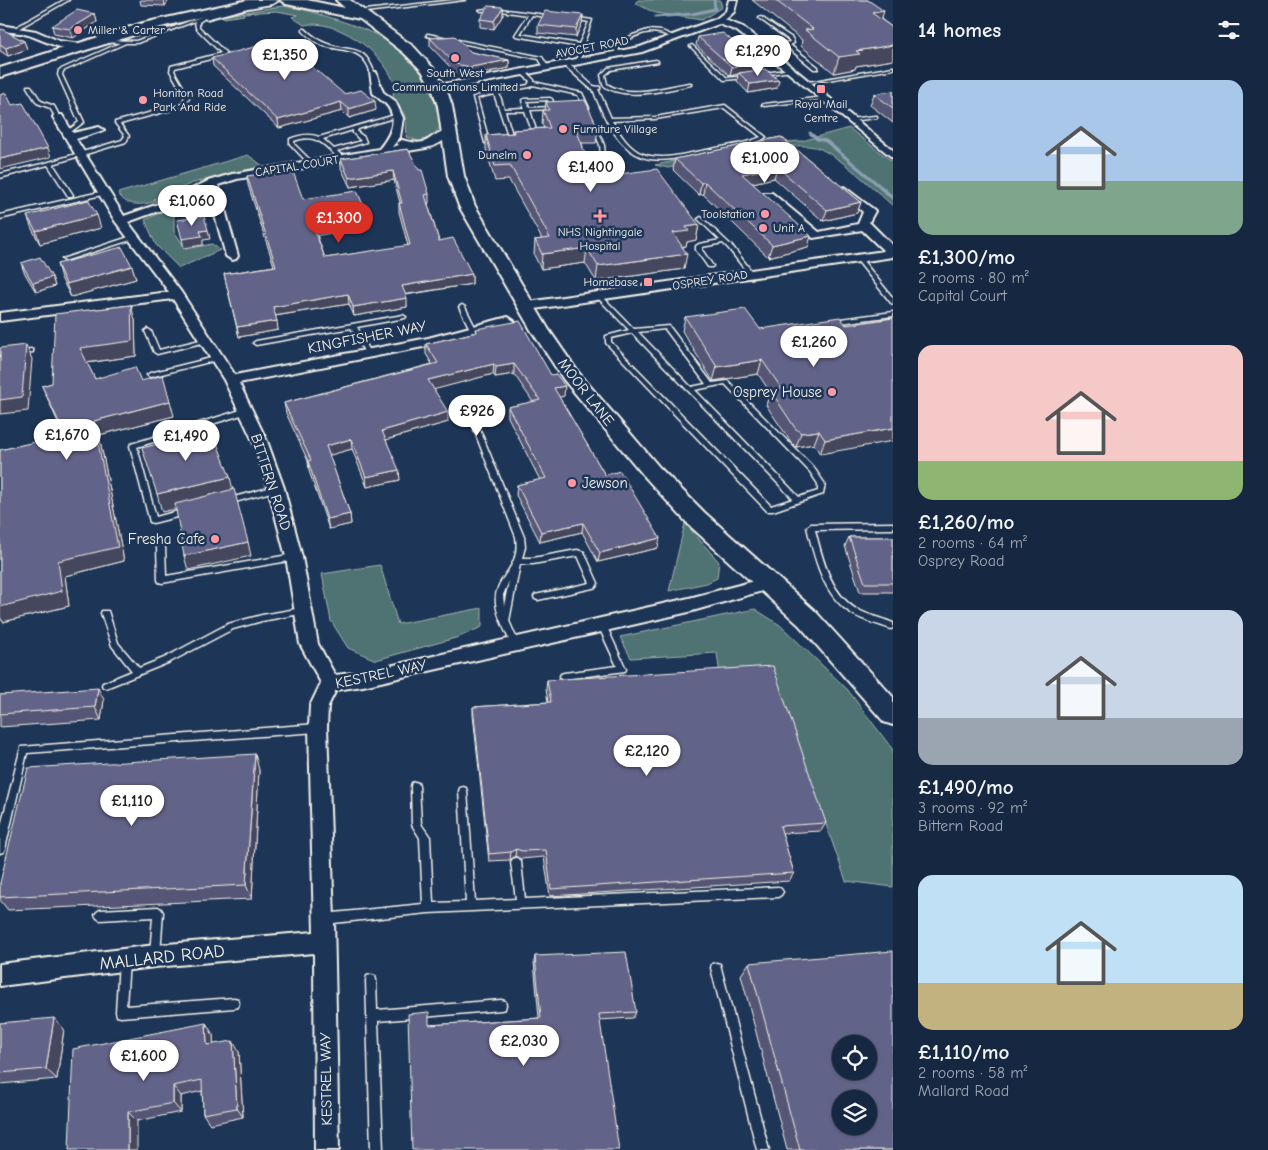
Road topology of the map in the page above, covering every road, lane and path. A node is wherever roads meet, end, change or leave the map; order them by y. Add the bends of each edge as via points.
1 (67, 0) edge
2 (211, 0) edge
3 (463, 0) edge
4 (733, 0) edge
5 (268, 1) edge
6 (292, 1) edge
7 (353, 7) edge
8 (481, 10) dead end
9 (530, 14) junction
10 (206, 16) junction
11 (558, 17) edge
12 (567, 18) edge
13 (761, 18) dead end
14 (719, 21) junction
15 (148, 26) junction
16 (0, 28) edge
17 (15, 29) junction
18 (304, 30) dead end
19 (428, 35) dead end
20 (676, 38) junction
21 (101, 41) junction
22 (125, 42) junction
23 (788, 45) junction
24 (580, 46) junction
25 (692, 46) dead end
26 (57, 49) junction
27 (764, 49) junction
28 (622, 54) junction
29 (656, 61) dead end
30 (578, 63) junction
31 (567, 65) junction
32 (548, 68) junction
33 (758, 68) edge
34 (816, 68) dead end
35 (893, 68) edge
36 (790, 70) junction
37 (0, 73) edge
38 (524, 73) junction
39 (372, 74) joint
40 (765, 74) junction
41 (532, 83) junction
42 (805, 83) junction
43 (688, 84) dead end
44 (29, 87) dead end
45 (439, 88) junction
46 (595, 88) junction
47 (608, 88) junction
48 (496, 92) junction
49 (824, 98) junction
50 (764, 105) dead end
51 (503, 110) junction
52 (527, 110) junction
53 (590, 115) edge
54 (397, 116) junction
55 (58, 117) joint
56 (875, 117) dead end
57 (608, 120) junction
58 (850, 120) junction
59 (593, 124) edge
60 (356, 128) junction
61 (98, 130) dead end
62 (447, 133) junction
63 (69, 135) junction
64 (395, 137) junction
65 (319, 139) junction
66 (529, 140) edge
67 (512, 141) junction
68 (520, 141) edge
69 (412, 146) junction
70 (384, 150) junction
71 (333, 151) junction
72 (79, 153) junction
73 (893, 155) edge
74 (342, 160) junction
75 (584, 163) edge
76 (50, 164) junction
77 (312, 164) junction
78 (0, 176) edge
79 (212, 183) junction
80 (838, 185) edge
81 (104, 193) junction
82 (768, 194) dead end
83 (70, 195) dead end
84 (0, 217) edge
85 (701, 219) dead end
86 (121, 221) junction
87 (865, 226) junction
88 (132, 238) junction
89 (724, 241) junction
90 (893, 253) edge
91 (232, 256) dead end
92 (858, 258) junction
93 (66, 259) dead end
94 (710, 266) dead end
95 (750, 274) junction
96 (177, 295) junction
97 (600, 297) junction
98 (893, 302) edge
99 (528, 306) junction
100 (462, 307) dead end
101 (893, 314) edge
102 (0, 317) edge
103 (404, 317) dead end
104 (508, 321) edge
105 (826, 323) edge
106 (353, 326) junction
107 (148, 331) dead end
108 (474, 331) junction
109 (632, 331) junction
110 (208, 340) junction
111 (256, 343) dead end
112 (31, 350) dead end
113 (368, 353) junction
114 (0, 354) edge
115 (219, 358) junction
116 (150, 375) dead end
117 (232, 380) junction
118 (710, 385) junction
119 (690, 389) junction
120 (246, 412) junction
121 (477, 430) dead end
122 (276, 488) junction
123 (798, 500) junction
124 (220, 503) edge
125 (192, 510) edge
126 (893, 526) edge
127 (161, 547) dead end
128 (294, 557) junction
129 (518, 562) junction
130 (770, 583) junction
131 (538, 597) dead end
132 (302, 611) junction
133 (105, 613) dead end
134 (602, 625) junction
135 (891, 626) dead end
136 (516, 644) junction
137 (138, 672) junction
138 (564, 676) dead end
139 (330, 683) junction
140 (106, 685) dead end
141 (893, 714) edge
142 (318, 728) junction
143 (415, 786) dead end
144 (463, 791) dead end
145 (0, 849) edge
146 (516, 862) dead end
147 (778, 892) dead end
148 (521, 904) junction
149 (471, 906) junction
150 (428, 908) junction
151 (100, 915) dead end
152 (324, 919) junction
153 (324, 942) junction
154 (155, 956) junction
155 (124, 960) junction
156 (716, 968) dead end
157 (0, 975) edge
158 (371, 980) dead end
159 (234, 1002) dead end
160 (501, 1005) dead end
161 (372, 1016) junction
162 (327, 1150) edge
163 (377, 1150) edge
164 (763, 1150) edge

1 - 17 lane
2 - 15 main road
3 - 7 lane
4 - 14 street via 730,12
5 - 10 street
5 - 15 main road via 216,9
6 - 7 main road, MOOR LANE via 333,8
7 - 45 main road, MOOR LANE via 409,50
8 - 9 lane
9 - 11 lane
9 - 24 lane via 517,35
10 - 22 lane via 136,42
10 - 72 lane via 197,22 197,27 224,54 173,67 172,71 187,96 184,105 117,123 127,136 124,141
12 - 24 lane via 591,21
13 - 23 lane via 791,39 792,43
14 - 20 street, AVOCET ROAD
14 - 27 street via 740,29
15 - 21 main road
16 - 17 street
17 - 26 street via 33,33
18 - 39 lane via 322,44 358,51 370,65
19 - 32 lane via 540,58
20 - 28 street, AVOCET ROAD
20 - 28 lane via 652,30 620,43 616,50
21 - 22 lane
21 - 26 main road via 82,47
22 - 63 lane via 61,70 60,75 82,122
23 - 27 lane
23 - 34 lane
24 - 30 lane
25 - 40 lane via 726,79
26 - 37 main road
27 - 36 street
28 - 30 street, AVOCET ROAD
29 - 47 lane via 604,72
30 - 31 street, AVOCET ROAD
31 - 32 street, AVOCET ROAD
31 - 46 lane
32 - 38 street, AVOCET ROAD
33 - 40 lane
35 - 42 lane
36 - 40 lane
36 - 42 street
38 - 41 lane
38 - 45 street, AVOCET ROAD
39 - 54 street via 378,93 391,103
41 - 48 lane via 527,88
41 - 53 lane via 580,94
42 - 49 street
43 - 47 lane via 627,93
44 - 55 lane via 39,102 52,107
45 - 62 main road, MOOR LANE
46 - 47 lane
46 - 57 lane
48 - 51 lane
48 - 67 lane via 475,97 487,142
49 - 50 lane
49 - 58 street
51 - 52 lane
51 - 67 lane
52 - 52 lane via 524,100 550,99 554,108
52 - 66 lane via 537,140
54 - 60 lane
54 - 64 street
55 - 63 street, BITTERN ROAD
56 - 58 lane
57 - 57 lane via 637,154 651,157 681,156 764,137 725,106 655,118
58 - 73 street
59 - 75 lane via 603,156
60 - 65 lane
60 - 71 lane via 354,132 364,142
61 - 63 street
62 - 69 street, CAPITAL COURT via 430,144
62 - 99 main road, MOOR LANE via 456,176 467,206
63 - 72 street, BITTERN ROAD
64 - 69 street
64 - 70 street
65 - 71 lane
65 - 77 lane via 315,135 306,135 290,141
67 - 68 lane
69 - 70 street, CAPITAL COURT
70 - 74 street, CAPITAL COURT
71 - 74 lane
72 - 76 lane
72 - 81 street, BITTERN ROAD
74 - 77 street, CAPITAL COURT
76 - 78 lane
76 - 83 lane
77 - 79 street, CAPITAL COURT
79 - 86 street, CAPITAL COURT via 171,203
79 - 91 street
80 - 87 street via 869,211 863,222
81 - 84 lane
81 - 86 street, BITTERN ROAD
82 - 87 street via 817,236
85 - 89 lane
86 - 88 street, BITTERN ROAD
87 - 90 street
88 - 93 lane
88 - 96 street, BITTERN ROAD
89 - 94 lane via 698,246
89 - 95 lane
90 - 92 street, OSPREY ROAD
92 - 95 street, OSPREY ROAD
92 - 98 lane
95 - 97 street, OSPREY ROAD
96 - 102 street
96 - 110 street, BITTERN ROAD
97 - 99 street, OSPREY ROAD
97 - 109 lane
99 - 130 main road, MOOR LANE via 571,376 626,443 682,504
100 - 108 lane
101 - 105 lane
103 - 106 lane
104 - 108 street, KINGFISHER WAY
106 - 111 lane
106 - 113 lane
107 - 110 lane via 156,352
108 - 113 street, KINGFISHER WAY
109 - 118 lane via 667,327
109 - 119 lane
109 - 123 lane via 608,337 608,342 770,509
110 - 115 street, BITTERN ROAD
112 - 114 lane
113 - 117 street, KINGFISHER WAY
115 - 116 lane
115 - 117 street, BITTERN ROAD
117 - 120 street, BITTERN ROAD
118 - 119 lane
118 - 123 lane via 726,382 812,470 822,484 821,492
119 - 123 lane
120 - 122 street, BITTERN ROAD
120 - 125 lane via 133,446 153,520
121 - 129 lane via 515,518 520,537
122 - 124 lane
122 - 128 street, BITTERN ROAD
126 - 135 lane via 811,527 831,588 849,608
127 - 128 lane via 162,580
128 - 132 street, BITTERN ROAD
129 - 131 lane via 581,554 593,586
129 - 136 lane via 503,582 498,604
130 - 134 street, KESTREL WAY
130 - 141 main road, MOOR LANE via 844,658
132 - 137 lane via 231,626
132 - 139 street, BITTERN ROAD via 308,644
133 - 137 lane via 115,644
134 - 136 street, KESTREL WAY
134 - 138 lane via 622,670
136 - 139 street, KESTREL WAY via 371,677
137 - 140 lane
139 - 142 street, KESTREL WAY via 319,706
142 - 145 lane via 24,750
142 - 152 street, KESTREL WAY
143 - 150 lane via 418,825 425,837
144 - 149 lane
146 - 148 lane
147 - 148 lane
148 - 149 lane
149 - 150 lane
150 - 152 lane
151 - 154 lane via 158,912
152 - 153 street, KESTREL WAY
153 - 154 street, MALLARD ROAD
153 - 162 street, KESTREL WAY
154 - 155 street, MALLARD ROAD
155 - 157 street, MALLARD ROAD
155 - 159 lane via 121,1012
156 - 164 lane
158 - 161 lane
160 - 161 lane
161 - 163 lane

